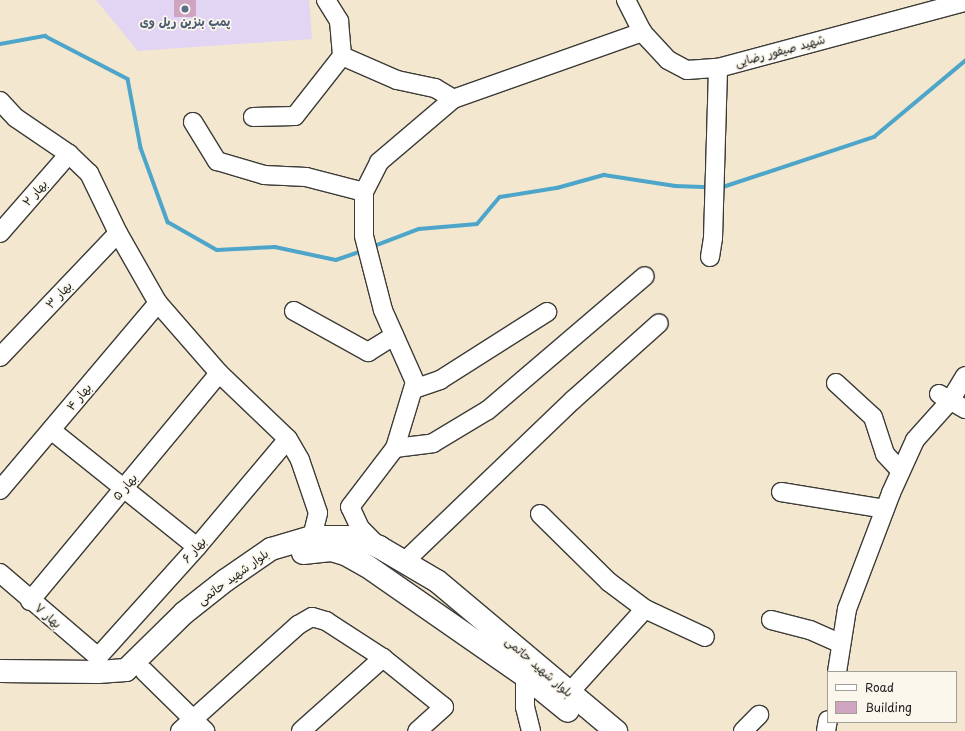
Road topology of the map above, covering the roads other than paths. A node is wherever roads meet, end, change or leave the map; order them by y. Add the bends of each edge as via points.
1 (326, 0) edge
2 (630, 1) edge
3 (965, 2) edge
4 (642, 32) junction
5 (342, 56) junction
6 (718, 68) junction
7 (453, 99) junction
8 (0, 101) edge
9 (253, 117) dead end
10 (193, 122) dead end
11 (69, 154) junction
12 (364, 192) junction
13 (0, 232) edge
14 (118, 233) junction
15 (710, 257) dead end
16 (645, 276) dead end
17 (158, 303) junction
18 (294, 310) dead end
19 (547, 312) dead end
20 (659, 323) dead end
21 (394, 336) junction
22 (0, 357) edge
23 (219, 373) junction
24 (965, 376) edge
25 (836, 382) dead end
26 (414, 389) junction
27 (951, 401) edge
28 (51, 430) junction
29 (288, 439) junction
30 (395, 448) junction
31 (901, 471) junction
32 (124, 489) junction
33 (0, 490) edge
34 (781, 492) dead end
35 (885, 508) junction
36 (540, 514) dead end
37 (312, 538) junction
38 (197, 547) junction
39 (379, 547) junction
40 (405, 561) junction
41 (0, 573) edge
42 (30, 601) junction
43 (645, 609) junction
44 (770, 620) dead end
45 (705, 637) dead end
46 (842, 644) junction
47 (383, 658) junction
48 (98, 664) junction
49 (531, 670) junction
50 (0, 671) edge
51 (144, 671) junction
52 (837, 671) edge
53 (0, 684) edge
54 (569, 693) junction
55 (759, 715) dead end
56 (199, 725) edge
57 (180, 731) edge
58 (301, 731) edge
59 (417, 731) edge
60 (531, 731) edge
61 (592, 731) edge
62 (616, 731) edge
63 (742, 731) edge

1 - 5 street via 339,21
2 - 4 street, شهید صیفور رضایی
3 - 6 street, شهید صیفور رضایی
4 - 6 street, شهید صیفور رضایی via 668,60 687,70
4 - 7 street
5 - 7 street via 397,80 436,88
5 - 9 street via 295,116
6 - 15 street via 716,174
7 - 12 street via 379,162
8 - 11 street via 16,118
10 - 12 street via 217,161 264,175 306,177
11 - 13 street, بهار ۲
11 - 14 street via 89,173
12 - 21 street via 364,236 383,310
14 - 17 street
14 - 22 street, بهار ۳
16 - 30 street via 488,410 433,443
17 - 23 street
17 - 28 street, بهار ۴
18 - 21 street via 368,352
19 - 26 street via 440,380
20 - 40 street via 573,400
21 - 26 street via 415,382
23 - 29 street
23 - 32 street, بهار ۵
24 - 27 street
25 - 31 street via 873,417 885,454
26 - 30 street
27 - 31 street via 915,440
28 - 32 street
28 - 33 street, بهار ۴
29 - 37 street via 300,460 318,513
29 - 38 street, بهار ۶
30 - 39 street via 350,507 360,528
31 - 35 street
32 - 38 street
32 - 42 street, بهار ۵
34 - 35 street
35 - 46 street via 847,609
36 - 43 street via 609,582
37 - 39 main road, بلوار شهید حاتمی via 352,537
37 - 48 main road, بلوار شهید حاتمی via 271,549 226,580 184,613 126,670
38 - 48 street, بهار ۶
39 - 40 main road, بلوار شهید حاتمی
40 - 49 main road, بلوار شهید حاتمی via 437,581
41 - 42 street, بهار ۷
42 - 48 street, بهار ۷
43 - 45 street
43 - 54 street
44 - 46 street via 810,630
46 - 52 street
47 - 56 street via 326,621 312,618 298,625
47 - 58 street
47 - 59 street via 444,707
48 - 50 main road, بلوار شهید حاتمی
49 - 51 main road, بلوار شهید حاتمی via 345,554 331,550 314,550 276,561 233,590 193,623
49 - 54 main road, بلوار شهید حاتمی
49 - 60 street via 526,707
49 - 61 main road, بلوار شهید حاتمی
51 - 53 main road, بلوار شهید حاتمی via 131,682 98,685
51 - 56 street
54 - 62 main road, بلوار شهید حاتمی
55 - 63 street
56 - 57 street

